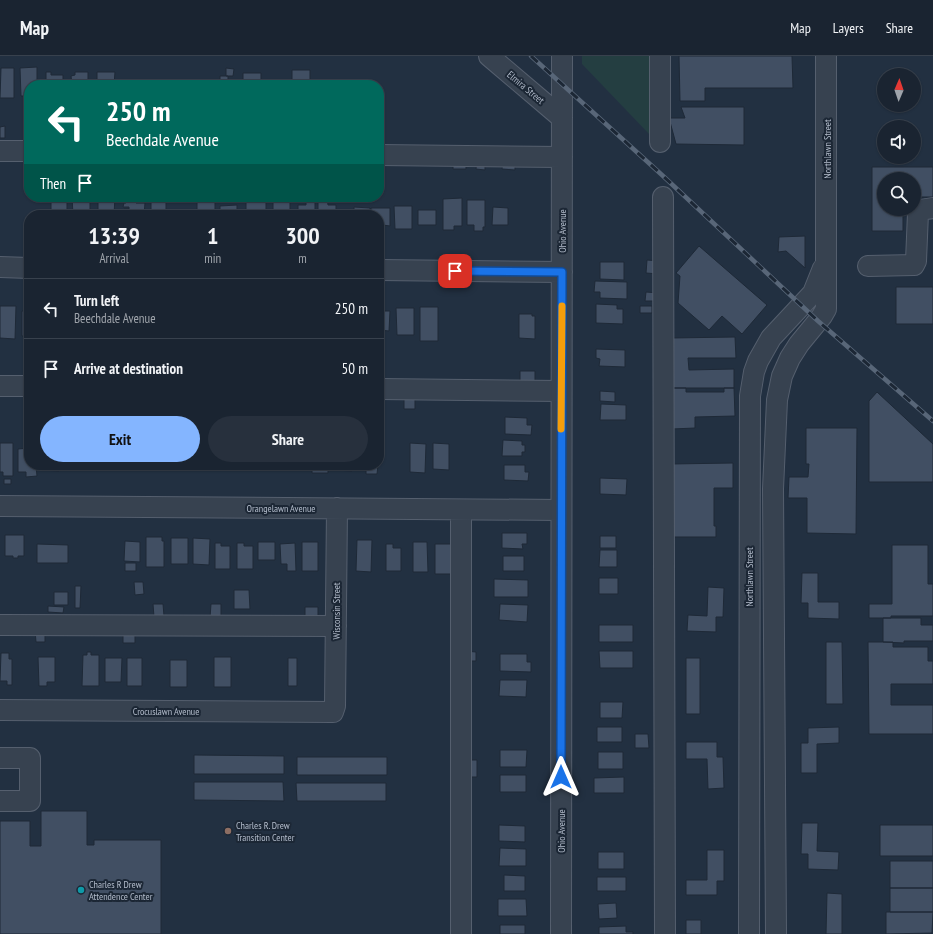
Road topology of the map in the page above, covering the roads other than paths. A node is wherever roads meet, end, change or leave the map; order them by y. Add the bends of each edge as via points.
1 (489, 56) edge
2 (562, 56) edge
3 (660, 56) edge
4 (826, 56) edge
5 (562, 118) junction
6 (660, 142) dead end
7 (0, 151) edge
8 (24, 152) edge
9 (384, 155) edge
10 (562, 157) junction
11 (663, 197) dead end
12 (933, 208) edge
13 (827, 243) junction
14 (868, 266) dead end
15 (0, 267) edge
16 (24, 268) edge
17 (384, 270) edge
18 (562, 272) junction
19 (780, 329) junction
20 (799, 344) junction
21 (0, 386) edge
22 (24, 386) edge
23 (384, 389) edge
24 (562, 390) junction
25 (750, 422) junction
26 (776, 422) junction
27 (749, 489) junction
28 (773, 489) junction
29 (0, 506) edge
30 (337, 508) junction
31 (461, 510) junction
32 (561, 510) junction
33 (0, 625) edge
34 (336, 626) junction
35 (0, 710) edge
36 (333, 712) joint
37 (0, 758) edge
38 (0, 800) edge
39 (776, 808) junction
40 (748, 809) junction
41 (461, 934) edge
42 (561, 934) edge
43 (665, 934) edge
44 (748, 934) edge
45 (776, 934) edge

1 - 5 street, Elmira Street
2 - 5 street, Ohio Avenue
3 - 6 street
4 - 13 street, Northlawn Street
5 - 10 street, Ohio Avenue
7 - 8 street
9 - 10 street
10 - 18 street, Ohio Avenue
11 - 43 street
12 - 14 street via 920,210 918,213 914,265
13 - 19 street, Northlawn Street via 821,276 813,293
13 - 20 street, Northlawn Street via 826,309
15 - 16 street
17 - 18 street
18 - 24 street, Ohio Avenue
19 - 20 street
19 - 25 street, Northlawn Street via 770,338 754,372 750,396
20 - 26 street, Northlawn Street via 782,376
21 - 22 street
23 - 24 street
24 - 32 street, Ohio Avenue
25 - 26 street
25 - 27 street, Northlawn Street
26 - 28 street, Northlawn Street
27 - 28 street
27 - 40 street, Northlawn Street
28 - 39 street, Northlawn Street
29 - 30 street, Orangelawn Avenue
30 - 31 street, Orangelawn Avenue
30 - 34 street, Wisconsin Street
31 - 32 street, Orangelawn Avenue
31 - 41 street
32 - 42 street, Ohio Avenue
33 - 34 street
34 - 36 street, Wisconsin Street
35 - 36 street, Crocuslawn Avenue
37 - 38 street via 30,758 30,801
39 - 40 street
39 - 45 street, Northlawn Street
40 - 44 street, Northlawn Street

